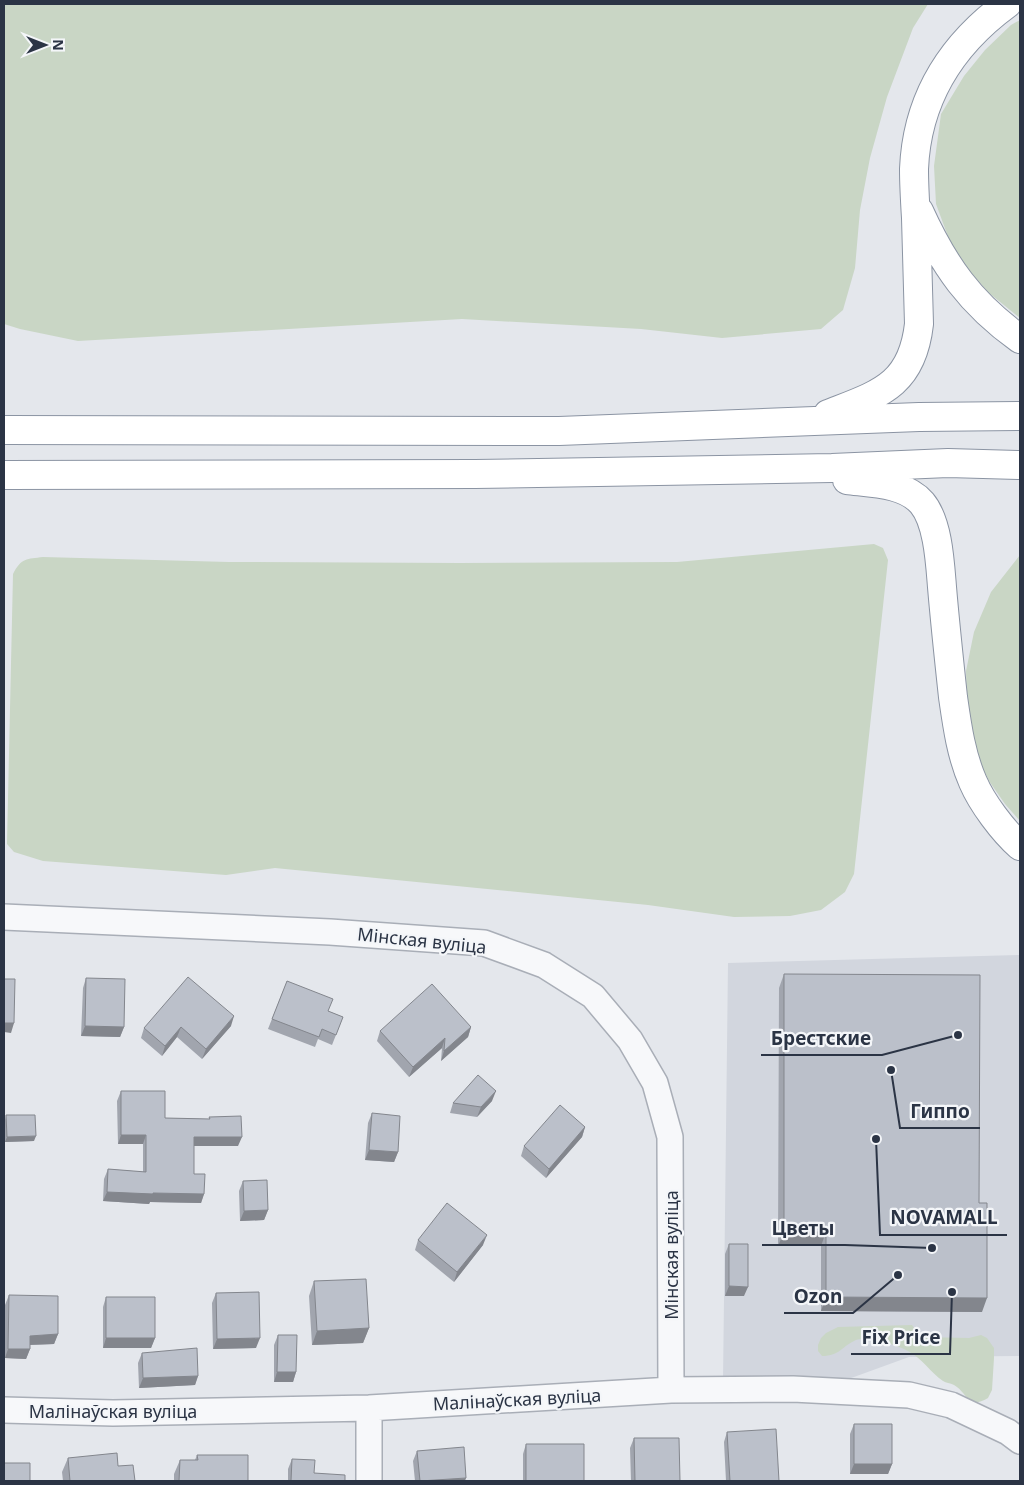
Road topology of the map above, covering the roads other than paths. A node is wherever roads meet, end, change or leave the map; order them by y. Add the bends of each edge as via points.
1 (1007, 4) edge
2 (915, 202) junction
3 (1020, 339) edge
4 (1020, 416) edge
5 (807, 422) junction
6 (4, 430) edge
7 (1020, 464) edge
8 (766, 468) junction
9 (4, 475) edge
10 (1020, 846) edge
11 (4, 917) edge
12 (671, 1390) junction
13 (369, 1408) junction
14 (4, 1410) edge
15 (1020, 1441) edge
16 (369, 1481) edge

1 - 2 highway via 963,42 941,72 926,103 914,169
2 - 3 highway via 944,260 962,285 983,308
2 - 5 highway via 918,324 911,359 888,387
4 - 5 highway via 918,416
5 - 6 highway via 558,432
7 - 8 highway
8 - 9 highway via 475,474
8 - 10 highway via 884,485 907,491 922,503 939,545 949,663 961,746 973,783 992,814
11 - 12 street, Мінская вуліца via 339,932 484,943 544,965 593,996 630,1040 656,1083 670,1137
12 - 13 street, Малінаўская вуліца
12 - 15 street, Малінаўская вуліца via 793,1389 909,1395 950,1405 1008,1432
13 - 14 street, Малінаўская вуліца via 114,1413
13 - 16 street

